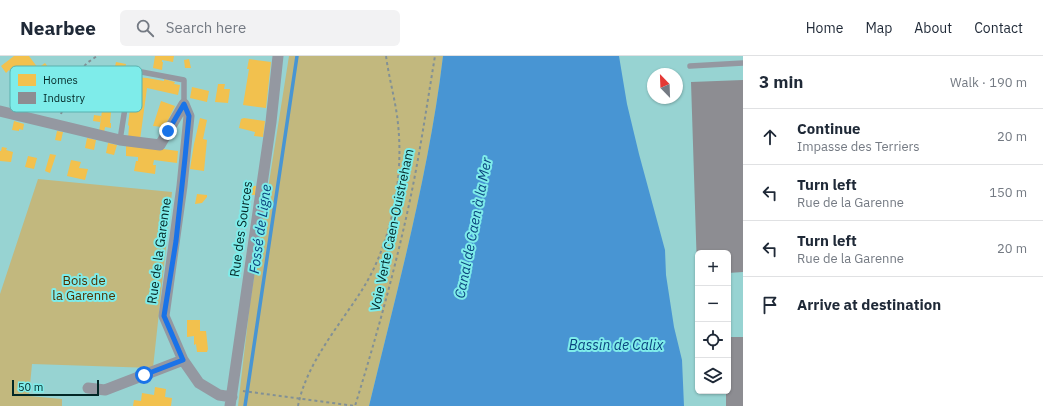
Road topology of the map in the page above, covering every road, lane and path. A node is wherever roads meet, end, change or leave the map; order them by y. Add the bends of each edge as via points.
1 (97, 56) edge
2 (278, 56) edge
3 (386, 56) edge
4 (435, 56) edge
5 (743, 63) edge
6 (84, 66) edge
7 (690, 66) dead end
8 (142, 72) edge
9 (184, 104) junction
10 (0, 111) edge
11 (62, 112) edge
12 (124, 112) edge
13 (57, 125) junction
14 (120, 140) junction
15 (183, 360) junction
16 (88, 388) dead end
17 (244, 391) dead end
18 (299, 398) junction
19 (231, 402) edge
20 (298, 406) edge
21 (355, 406) edge

1 - 6 path
2 - 19 street, Rue des Sources
3 - 18 path via 398,122 400,154 397,190 390,223 380,253 363,288 312,367
4 - 21 path, Voie Verte Caen-Ouistreham via 411,198 383,314
5 - 7 lane
8 - 9 lane, Rue de la Garenne via 184,80
9 - 14 street via 160,145
9 - 15 street, Rue de la Garenne via 189,116 176,241 164,316
10 - 13 street
11 - 13 path
12 - 14 lane, Rue de la Garenne
13 - 14 street
15 - 16 street via 105,390
15 - 19 street, Rue de la Garenne via 199,383
17 - 18 path
18 - 20 path
18 - 21 path

